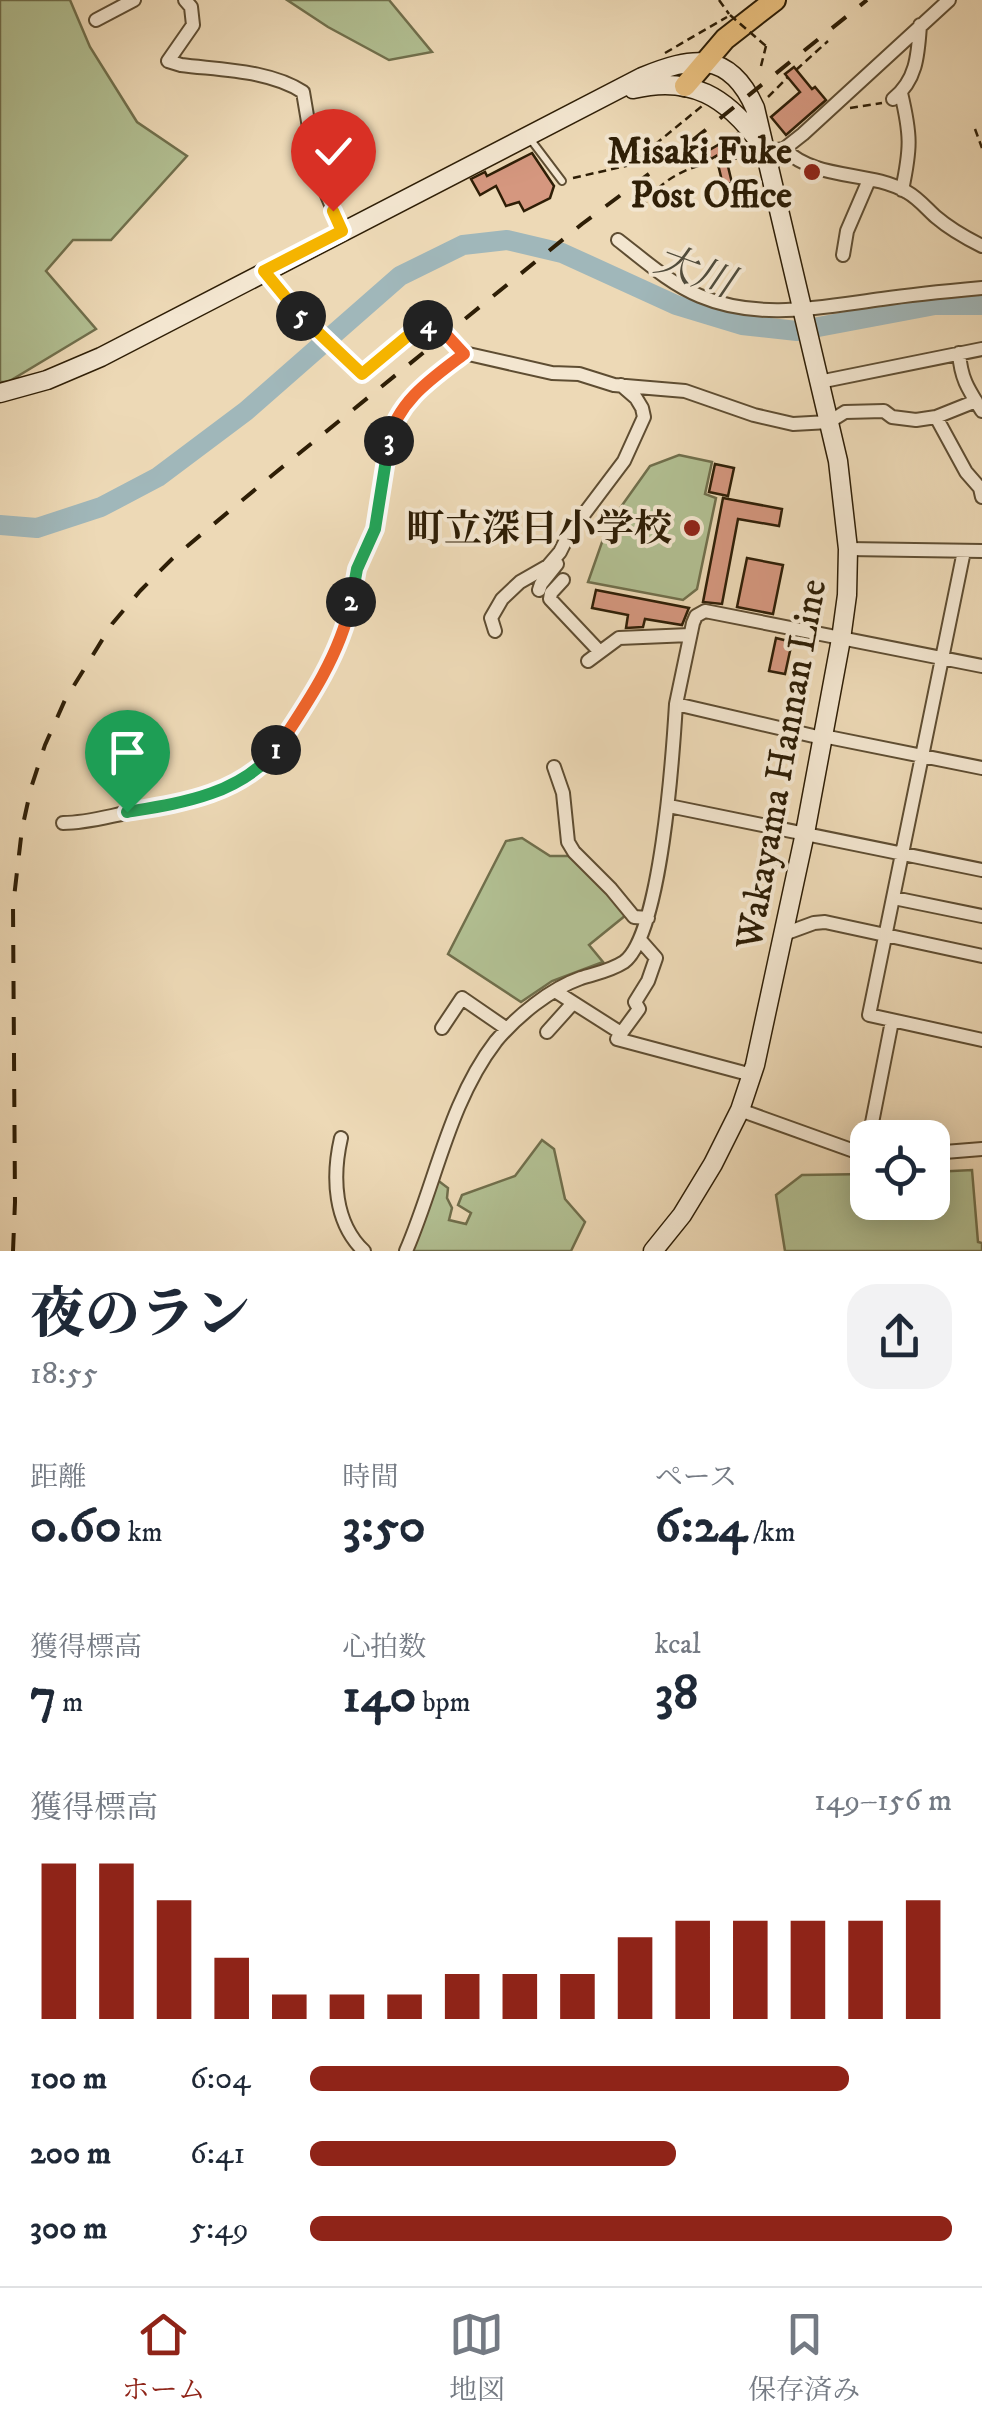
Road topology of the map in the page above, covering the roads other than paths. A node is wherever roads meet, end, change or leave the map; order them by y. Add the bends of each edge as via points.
1 (134, 0) edge
2 (186, 0) edge
3 (949, 0) edge
4 (765, 3) edge
5 (96, 20) dead end
6 (920, 26) junction
7 (706, 62) junction
8 (684, 86) junction
9 (606, 96) junction
10 (527, 135) junction
11 (784, 149) junction
12 (760, 152) junction
13 (869, 180) junction
14 (562, 181) road end
15 (902, 190) junction
16 (342, 231) junction
17 (618, 240) dead end
18 (982, 246) edge
19 (843, 255) dead end
20 (264, 271) junction
21 (982, 288) edge
22 (802, 312) junction
23 (982, 349) edge
24 (959, 353) junction
25 (464, 354) junction
26 (982, 380) edge
27 (819, 382) junction
28 (964, 382) junction
29 (621, 385) junction
30 (0, 392) edge
31 (979, 406) edge
32 (936, 417) junction
33 (829, 422) junction
34 (982, 497) edge
35 (566, 539) junction
36 (848, 549) junction
37 (964, 551) junction
38 (982, 551) edge
39 (564, 580) dead end
40 (539, 590) dead end
41 (495, 631) dead end
42 (690, 635) junction
43 (841, 639) junction
44 (600, 652) junction
45 (943, 658) junction
46 (588, 661) dead end
47 (982, 666) edge
48 (676, 704) junction
49 (822, 737) junction
50 (923, 756) junction
51 (554, 767) dead end
52 (982, 768) edge
53 (669, 806) junction
54 (63, 823) dead end
55 (805, 834) junction
56 (904, 854) junction
57 (982, 870) edge
58 (894, 898) junction
59 (982, 916) edge
60 (648, 918) junction
61 (784, 934) junction
62 (886, 936) junction
63 (641, 942) junction
64 (982, 956) edge
65 (555, 992) junction
66 (573, 1003) junction
67 (892, 1021) junction
68 (442, 1028) dead end
69 (508, 1028) junction
70 (547, 1032) dead end
71 (622, 1033) junction
72 (982, 1040) edge
73 (752, 1075) junction
74 (740, 1110) junction
75 (873, 1120) edge
76 (341, 1138) dead end
77 (850, 1143) edge
78 (982, 1150) edge
79 (950, 1152) edge
80 (364, 1251) edge
81 (406, 1251) edge
82 (653, 1251) edge

1 - 5 street
2 - 16 street via 193,24 168,60 263,77 303,92 316,169
3 - 6 street
4 - 7 main road
6 - 11 street
6 - 15 street via 917,64 897,96 909,128
7 - 8 main road
7 - 9 main road via 673,64
7 - 12 main road, Wakayama Hannan Line via 728,72 751,99
8 - 9 main road via 666,83
8 - 12 main road, Wakayama Hannan Line via 703,91 746,123
9 - 10 main road
10 - 14 lane
10 - 16 main road
11 - 12 street
11 - 13 street via 805,164
12 - 22 main road, Wakayama Hannan Line via 771,172
13 - 15 street
13 - 19 street
15 - 18 street
16 - 20 main road
17 - 22 street via 700,296
20 - 25 street via 310,328 362,374 427,324 440,328
20 - 30 main road via 101,356
21 - 22 street
22 - 27 main road, Wakayama Hannan Line
23 - 24 street
24 - 27 street
24 - 28 street
25 - 29 street
25 - 54 street via 405,404 390,434 375,529 357,569 346,624 273,754 248,777 189,802
26 - 28 street
27 - 33 main road, Wakayama Hannan Line
28 - 31 street
29 - 33 street via 685,391 793,424
29 - 35 street via 642,408 642,424 624,461
31 - 32 street
32 - 33 street via 844,412
32 - 34 street
33 - 36 main road, Wakayama Hannan Line
35 - 40 street
35 - 41 street via 548,566 502,599 491,618
36 - 37 street
36 - 43 main road, Wakayama Hannan Line
37 - 38 street
37 - 45 street
39 - 44 street via 550,598
42 - 43 street via 705,610
42 - 44 street via 619,638
42 - 48 street
43 - 45 street
43 - 49 main road, Wakayama Hannan Line
44 - 46 street
45 - 47 street
45 - 50 street
48 - 49 street
48 - 53 street
49 - 50 street
49 - 55 main road, Wakayama Hannan Line
50 - 52 street
50 - 56 street
51 - 60 street via 574,852 634,918
53 - 55 street
53 - 60 street
55 - 56 street
55 - 61 main road, Wakayama Hannan Line
56 - 57 street
56 - 58 street
58 - 59 street
58 - 62 street
60 - 63 street
61 - 62 street via 825,922
61 - 73 main road, Wakayama Hannan Line
62 - 64 street
62 - 67 street via 869,1015
63 - 65 street via 607,972
63 - 71 street via 656,958
65 - 66 street
65 - 69 street
66 - 70 street
66 - 71 street
67 - 72 street
67 - 75 street
68 - 69 street via 462,998
69 - 81 street via 454,1118
71 - 73 street via 617,1038
73 - 74 main road, Wakayama Hannan Line
74 - 77 street
74 - 82 main road, Wakayama Hannan Line via 682,1215
76 - 80 street via 334,1165 340,1214
78 - 79 street

